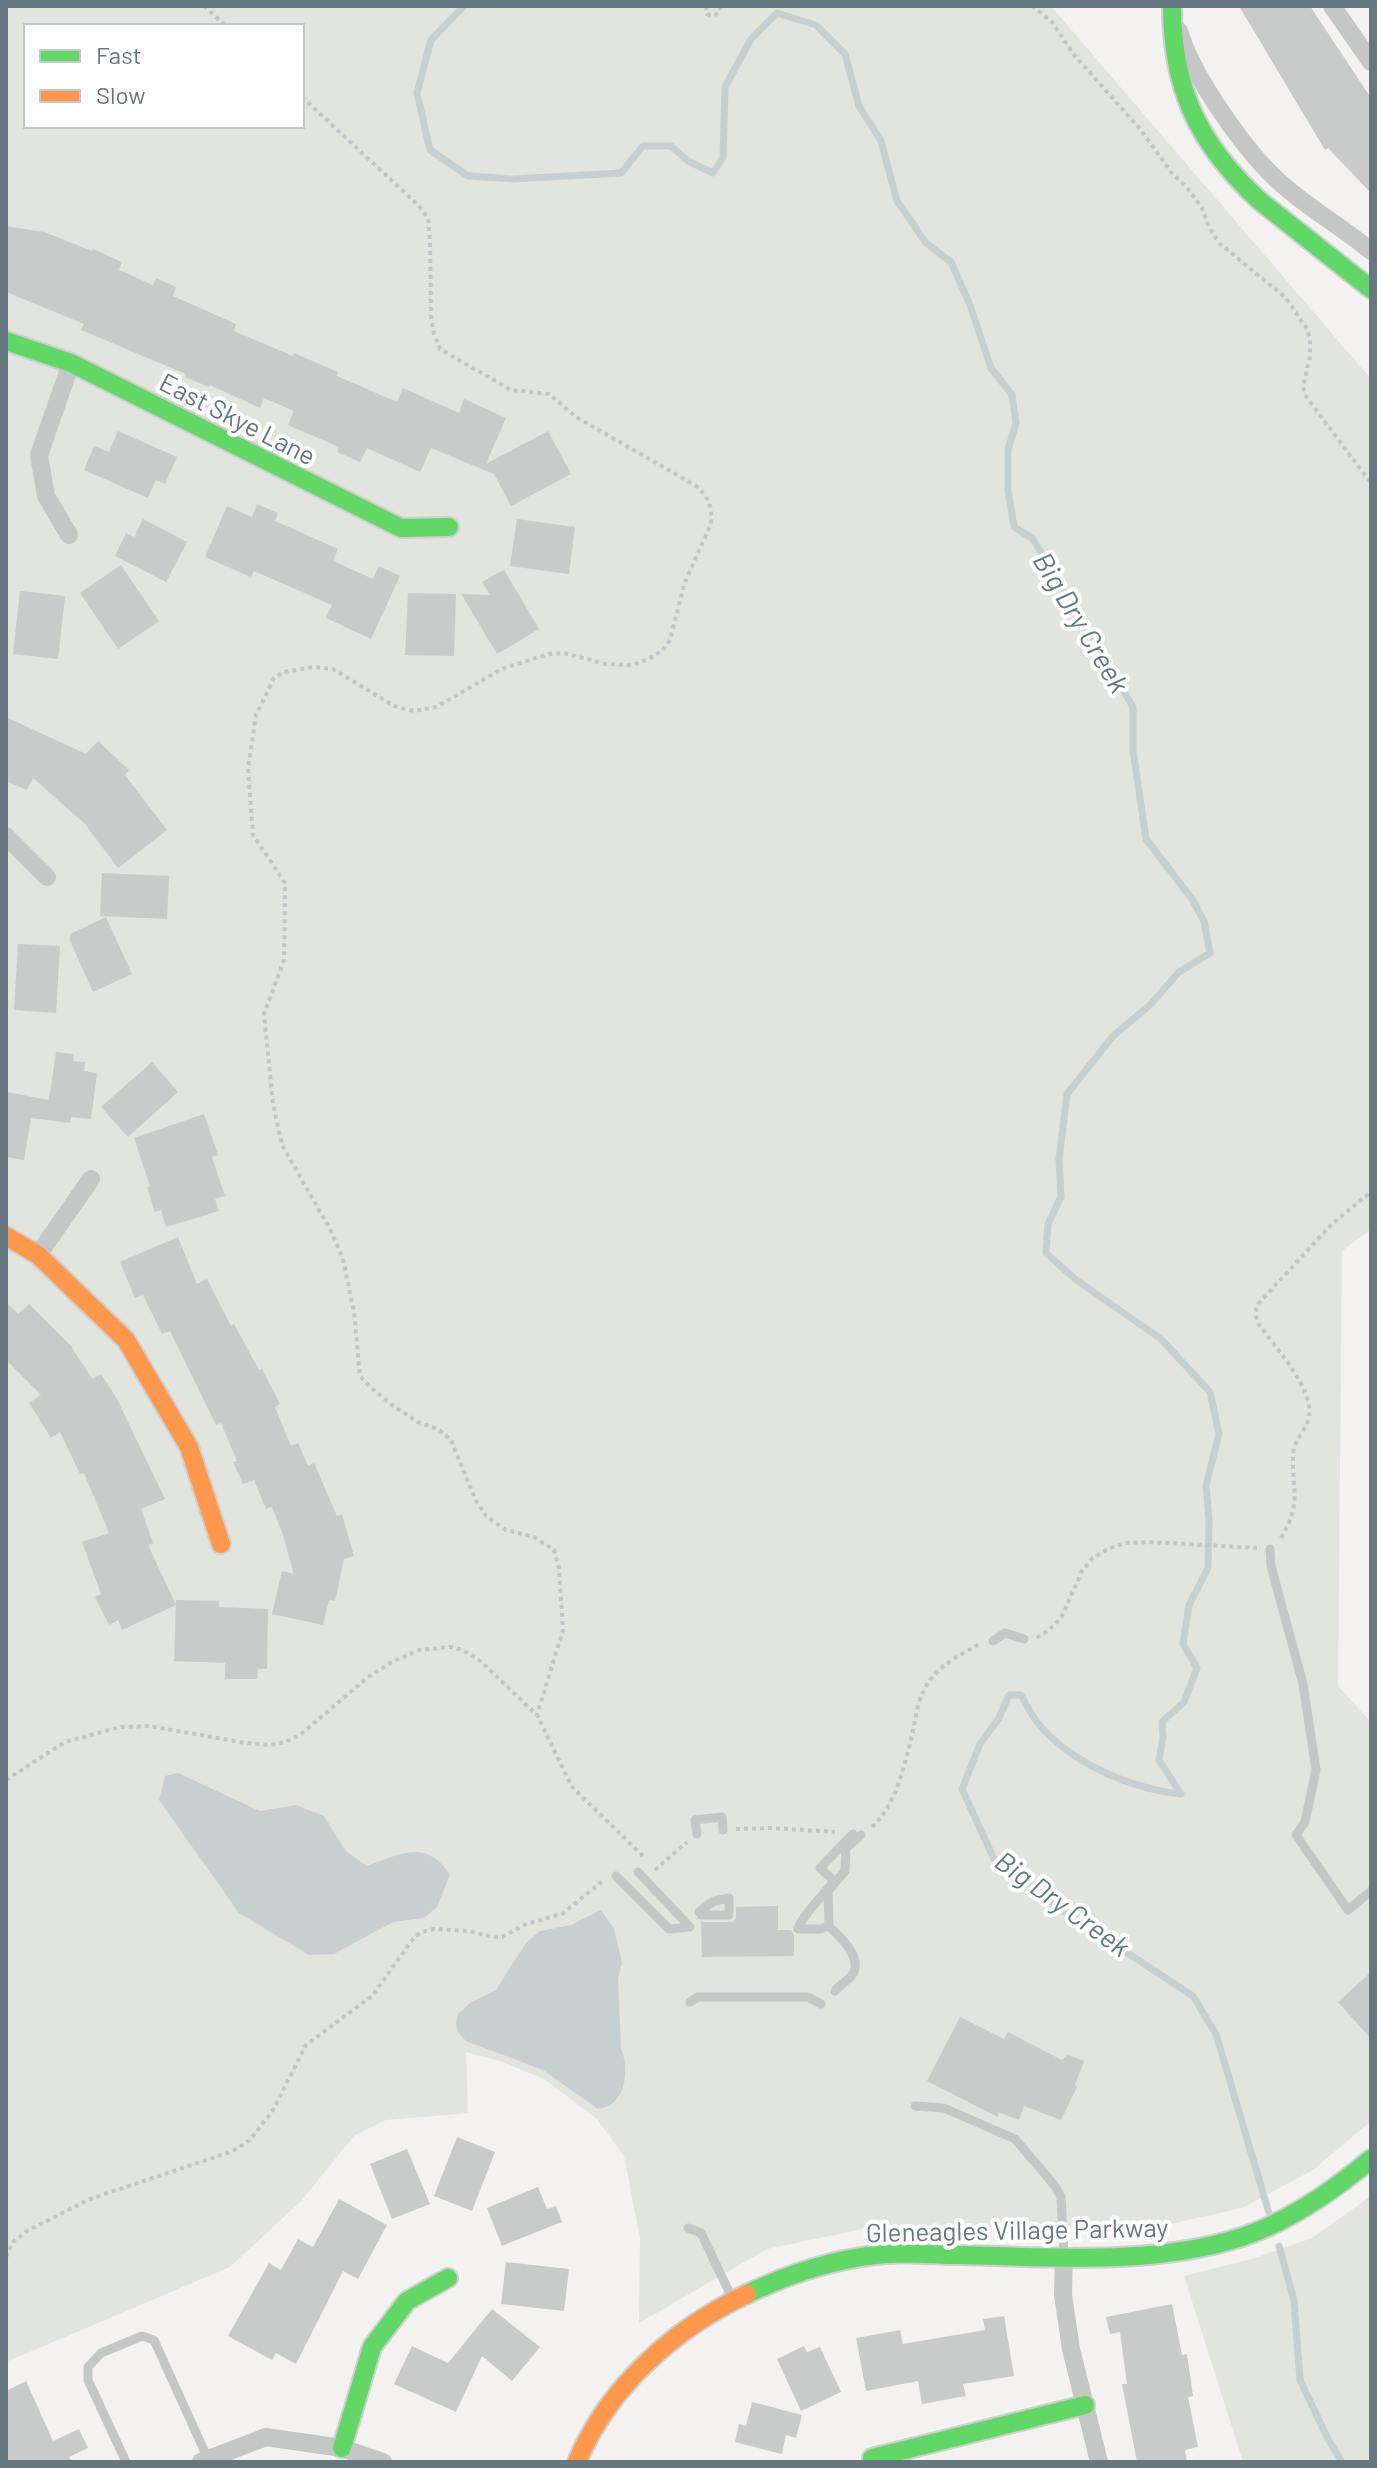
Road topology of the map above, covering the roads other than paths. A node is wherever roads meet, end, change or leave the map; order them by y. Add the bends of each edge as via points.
1 (1332, 6) edge
2 (1172, 8) edge
3 (1371, 62) edge
4 (1371, 251) edge
5 (1371, 289) edge
6 (6, 341) edge
7 (71, 363) junction
8 (449, 527) dead end
9 (69, 535) dead end
10 (6, 836) edge
11 (47, 877) dead end
12 (91, 1179) dead end
13 (6, 1236) edge
14 (38, 1255) junction
15 (221, 1544) dead end
16 (1270, 1549) road end
17 (1024, 1639) road end
18 (993, 1641) road end
19 (723, 1830) road end
20 (697, 1834) road end
21 (638, 1872) road end
22 (616, 1876) road end
23 (1371, 1891) edge
24 (828, 1925) junction
25 (835, 1991) dead end
26 (690, 2002) dead end
27 (821, 2004) dead end
28 (915, 2106) dead end
29 (1371, 2159) edge
30 (688, 2228) dead end
31 (1064, 2256) junction
32 (448, 2278) dead end
33 (733, 2300) junction
34 (1085, 2405) junction
35 (342, 2448) junction
36 (872, 2458) dead end
37 (205, 2461) edge
38 (126, 2462) edge
39 (383, 2462) edge
40 (577, 2462) edge
41 (1099, 2462) edge

1 - 3 street
2 - 4 street via 1196,71 1242,140 1293,193
2 - 5 street via 1179,81 1207,141 1257,198
6 - 7 street, East Skye Lane
7 - 8 street, East Skye Lane via 401,528
7 - 9 street via 39,455 46,496
10 - 11 street
12 - 14 street
13 - 14 street
14 - 15 street via 126,1340 189,1447
16 - 23 lane via 1303,1684 1316,1770 1305,1822 1296,1835 1348,1910
17 - 18 lane via 1005,1633
19 - 20 lane via 722,1817 695,1820
21 - 22 lane via 690,1927 669,1929
24 - 24 lane via 828,1891 845,1871 846,1848 857,1835 820,1868 834,1881 798,1929
24 - 25 lane via 848,1947 855,1968
26 - 27 lane via 698,1997 808,1997
28 - 31 lane via 944,2108 1015,2139 1061,2197
29 - 31 street, Gleneagles Village Parkway via 1271,2227 1227,2242 1181,2252
30 - 33 lane via 701,2233
31 - 33 street, Gleneagles Village Parkway via 890,2254 784,2276
31 - 34 street via 1063,2295
32 - 35 street via 407,2301 372,2347
33 - 40 street, Gleneagles Village Parkway via 662,2347 601,2417
34 - 36 street
34 - 41 street
35 - 37 street via 266,2437
35 - 39 street
37 - 38 lane via 154,2340 142,2336 101,2353 88,2367 88,2380

